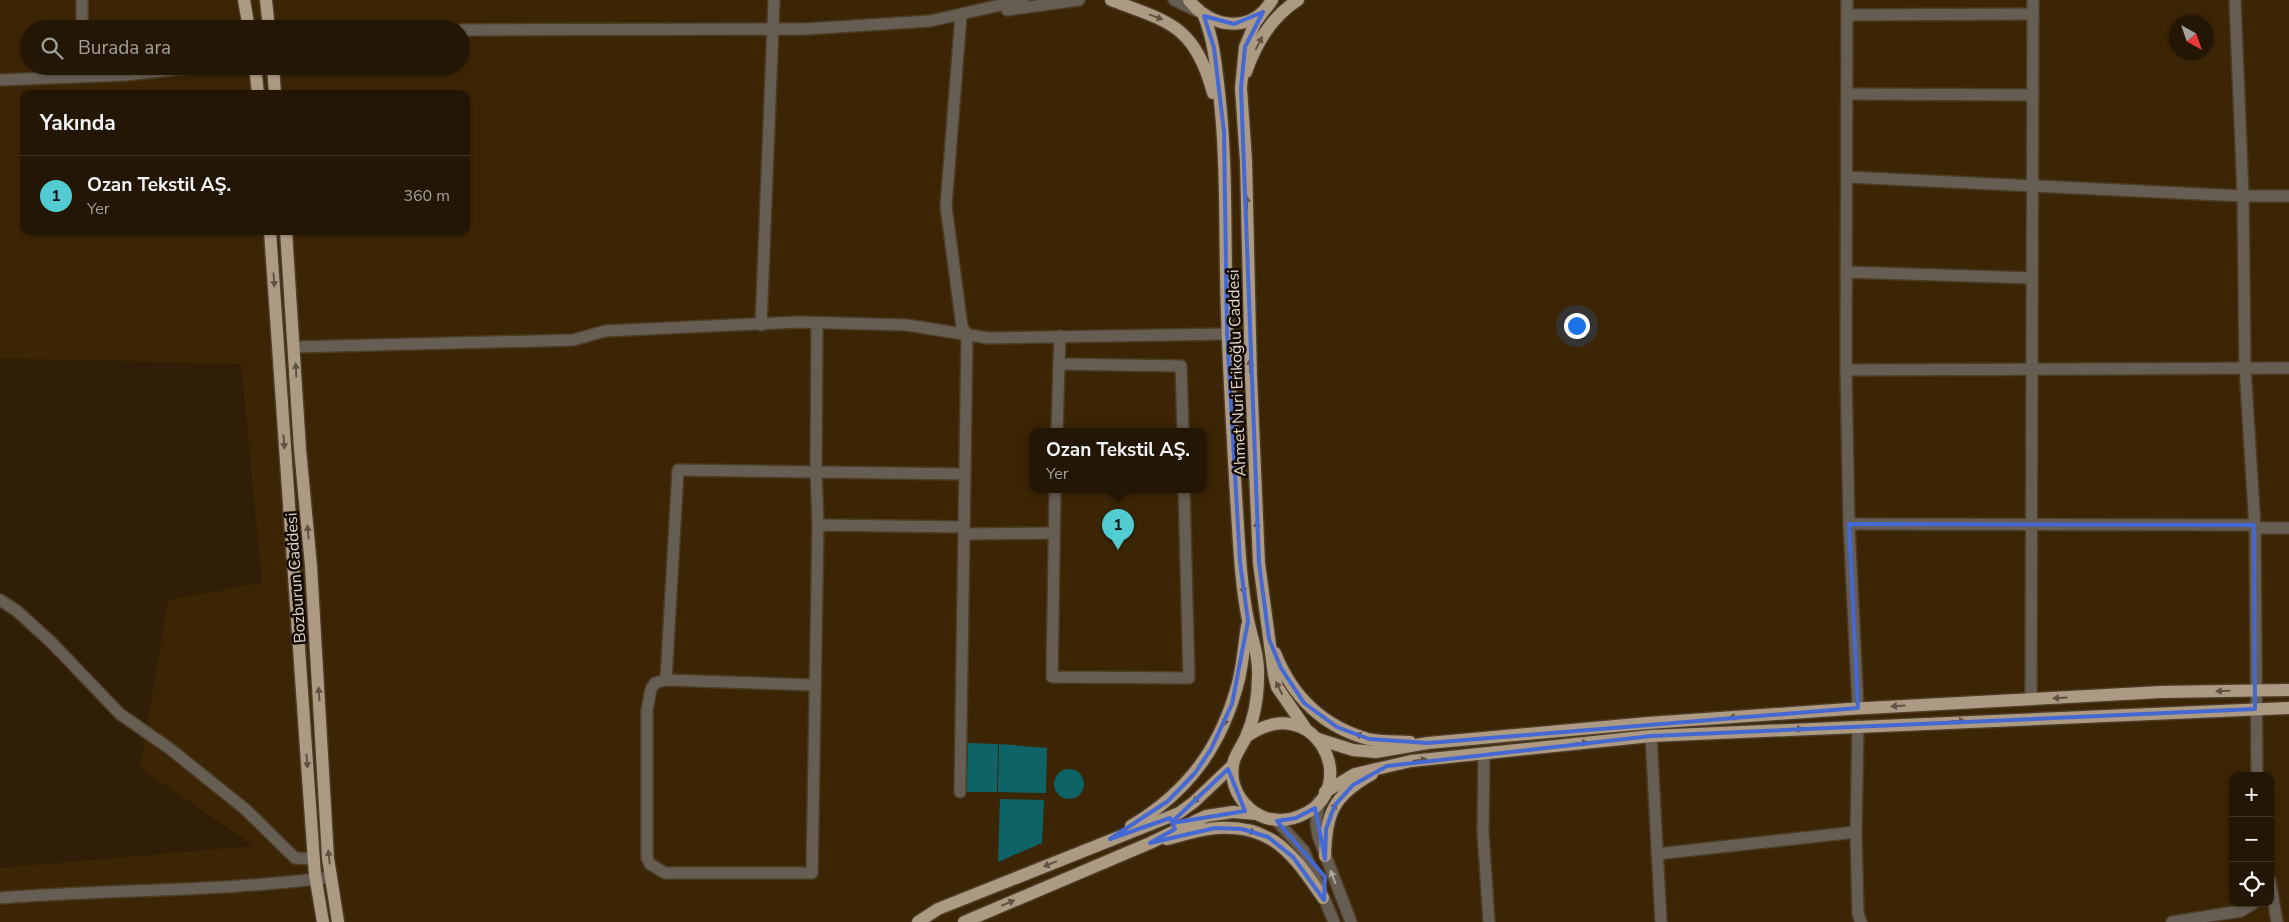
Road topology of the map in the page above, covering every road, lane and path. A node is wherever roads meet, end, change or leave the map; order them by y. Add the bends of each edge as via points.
1 (82, 0) edge
2 (244, 0) edge
3 (266, 0) edge
4 (774, 0) edge
5 (1023, 0) edge
6 (1079, 0) edge
7 (1111, 0) edge
8 (1174, 0) edge
9 (1189, 0) edge
10 (1298, 0) edge
11 (1847, 0) edge
12 (2033, 0) edge
13 (2235, 0) edge
14 (1270, 4) edge
15 (1201, 14) junction
16 (2033, 14) junction
17 (961, 15) junction
18 (1847, 15) junction
19 (82, 20) edge
20 (247, 20) edge
21 (268, 20) edge
22 (470, 30) edge
23 (773, 30) junction
24 (51, 75) edge
25 (255, 75) edge
26 (274, 75) edge
27 (0, 80) edge
28 (1241, 88) junction
29 (257, 90) edge
30 (275, 90) edge
31 (1847, 94) junction
32 (2033, 95) junction
33 (1224, 132) junction
34 (1847, 177) junction
35 (2032, 185) junction
36 (2243, 196) junction
37 (2289, 196) edge
38 (270, 235) edge
39 (286, 235) edge
40 (1846, 272) junction
41 (2032, 278) junction
42 (817, 323) junction
43 (761, 325) junction
44 (1227, 334) junction
45 (967, 335) junction
46 (1060, 336) junction
47 (294, 347) junction
48 (1060, 364) junction
49 (2245, 367) junction
50 (2032, 368) junction
51 (2289, 368) edge
52 (1846, 370) junction
53 (1057, 428) edge
54 (1183, 428) edge
55 (816, 471) junction
56 (965, 474) junction
57 (1055, 493) edge
58 (1184, 493) edge
59 (1849, 524) junction
60 (818, 525) junction
61 (2031, 526) junction
62 (2255, 526) junction
63 (2289, 528) edge
64 (964, 530) junction
65 (1054, 533) junction
66 (0, 600) edge
67 (1248, 621) junction
68 (1269, 639) junction
69 (666, 680) junction
70 (815, 685) junction
71 (2255, 690) junction
72 (2289, 690) edge
73 (2031, 699) junction
74 (1858, 708) junction
75 (2256, 708) junction
76 (2289, 708) edge
77 (1858, 726) junction
78 (1306, 729) junction
79 (1651, 736) junction
80 (1246, 737) junction
81 (1318, 739) junction
82 (1428, 742) junction
83 (1484, 753) junction
84 (1233, 765) junction
85 (1387, 766) junction
86 (2257, 772) edge
87 (960, 792) dead end
88 (1322, 796) junction
89 (1257, 814) junction
90 (1275, 819) junction
91 (1856, 832) junction
92 (1110, 839) junction
93 (1150, 842) junction
94 (1657, 854) junction
95 (1325, 856) junction
96 (314, 859) junction
97 (331, 877) junction
98 (316, 879) junction
99 (0, 898) edge
100 (1324, 898) junction
101 (2274, 904) edge
102 (2248, 907) edge
103 (322, 922) edge
104 (338, 922) edge
105 (918, 922) edge
106 (964, 922) edge
107 (1334, 922) edge
108 (1351, 922) edge
109 (1489, 922) edge
110 (1661, 922) edge
111 (1861, 922) edge
112 (2172, 922) edge
113 (2277, 922) edge

1 - 19 street
2 - 20 main road
3 - 21 main road
4 - 23 street
5 - 17 street
6 - 17 street
7 -> 33 main road via 1160,18 1186,36 1208,76
8 - 15 street
9 - 15 main road
28 -> 10 main road via 1267,28 1283,10
11 - 18 street
12 - 16 street
13 - 36 street
14 - 15 main road via 1250,20 1234,24 1218,22
14 - 28 main road, Ahmet Nuri Erikoğlu Caddesi via 1255,23 1245,47
15 - 33 main road, Ahmet Nuri Erikoğlu Caddesi via 1214,48
16 - 18 street
16 - 32 street
17 - 23 street via 930,22
17 - 45 street via 946,206 962,328
18 - 31 street
22 - 23 street
23 - 43 street
24 - 27 street
25 - 29 main road
26 - 30 main road
68 -> 28 main road, Ahmet Nuri Erikoğlu Caddesi via 1259,564
31 - 32 street
31 - 34 street
32 - 35 street
33 - 44 main road, Ahmet Nuri Erikoğlu Caddesi
34 - 35 street
34 - 40 street
35 - 36 street
35 - 41 street
36 - 37 street
36 - 49 street
38 -> 96 main road, Bozburun Caddesi
39 - 47 main road, Bozburun Caddesi
40 - 41 street
40 - 52 street
41 - 50 street
42 - 43 street
42 - 45 street via 907,325
42 - 55 street
43 - 47 street via 605,331 573,340
44 - 46 street
44 -> 67 main road, Ahmet Nuri Erikoğlu Caddesi via 1240,562
45 - 46 street via 988,338
45 - 56 street
46 - 48 street
97 -> 47 main road, Bozburun Caddesi
48 - 53 street
48 - 54 street via 1181,366
49 - 50 street
49 - 51 street
49 - 62 street
50 - 52 street
50 - 61 street
52 - 59 street
55 - 56 street
55 - 60 street
55 - 69 street via 678,470
56 - 64 street
57 - 65 street
58 - 65 street via 1189,678 1052,677
59 - 61 street
59 - 74 street
60 - 64 street
60 - 70 street
61 - 62 street
61 - 73 street
62 - 63 street
62 - 71 street
64 - 65 street
64 - 87 street
66 - 96 street via 18,611 52,643 120,714 169,748 245,809 295,858
67 - 80 main road, Ahmet Nuri Erikoğlu Caddesi via 1257,654 1258,676 1256,700
67 -> 92 main road via 1239,680 1223,728 1211,749 1195,773 1168,801
78 -> 68 main road, Ahmet Nuri Erikoğlu Caddesi via 1277,687
82 -> 68 main road via 1369,739 1337,727 1318,715 1294,690
69 - 70 street
69 - 70 street via 656,682 647,710 646,858 665,873 812,873
71 - 72 main road
71 -> 73 main road
71 - 75 street
73 -> 74 main road
74 -> 82 main road
75 - 76 main road
77 -> 75 main road
75 - 86 street
79 -> 77 main road
77 - 91 street
78 - 80 main road via 1291,723 1274,723
78 - 81 main road
83 -> 79 main road
79 - 94 street
80 - 84 main road
81 - 82 main road via 1353,750 1376,752
81 - 88 main road via 1330,768
85 -> 83 main road
83 - 109 street via 1483,832
84 - 89 main road via 1233,782 1239,797
84 -> 92 main road via 1179,813
85 - 88 main road via 1355,774
95 -> 85 main road via 1326,829 1335,805 1353,786
88 - 90 main road via 1310,811 1296,818
88 - 95 street via 1317,830
89 - 90 main road
89 - 93 main road via 1233,812 1206,816
90 - 100 street via 1304,850
91 - 94 street
91 - 111 street via 1858,914
92 -> 105 main road via 938,909
93 -> 100 main road via 1215,828 1242,829 1268,836 1293,857
106 -> 93 main road
94 - 110 street
108 -> 95 street
96 - 98 main road, Bozburun Caddesi
97 - 98 street
97 - 104 main road, Bozburun Caddesi
98 - 99 street
98 - 103 main road, Bozburun Caddesi
100 - 107 street
101 - 113 street
102 - 112 street via 2241,911

